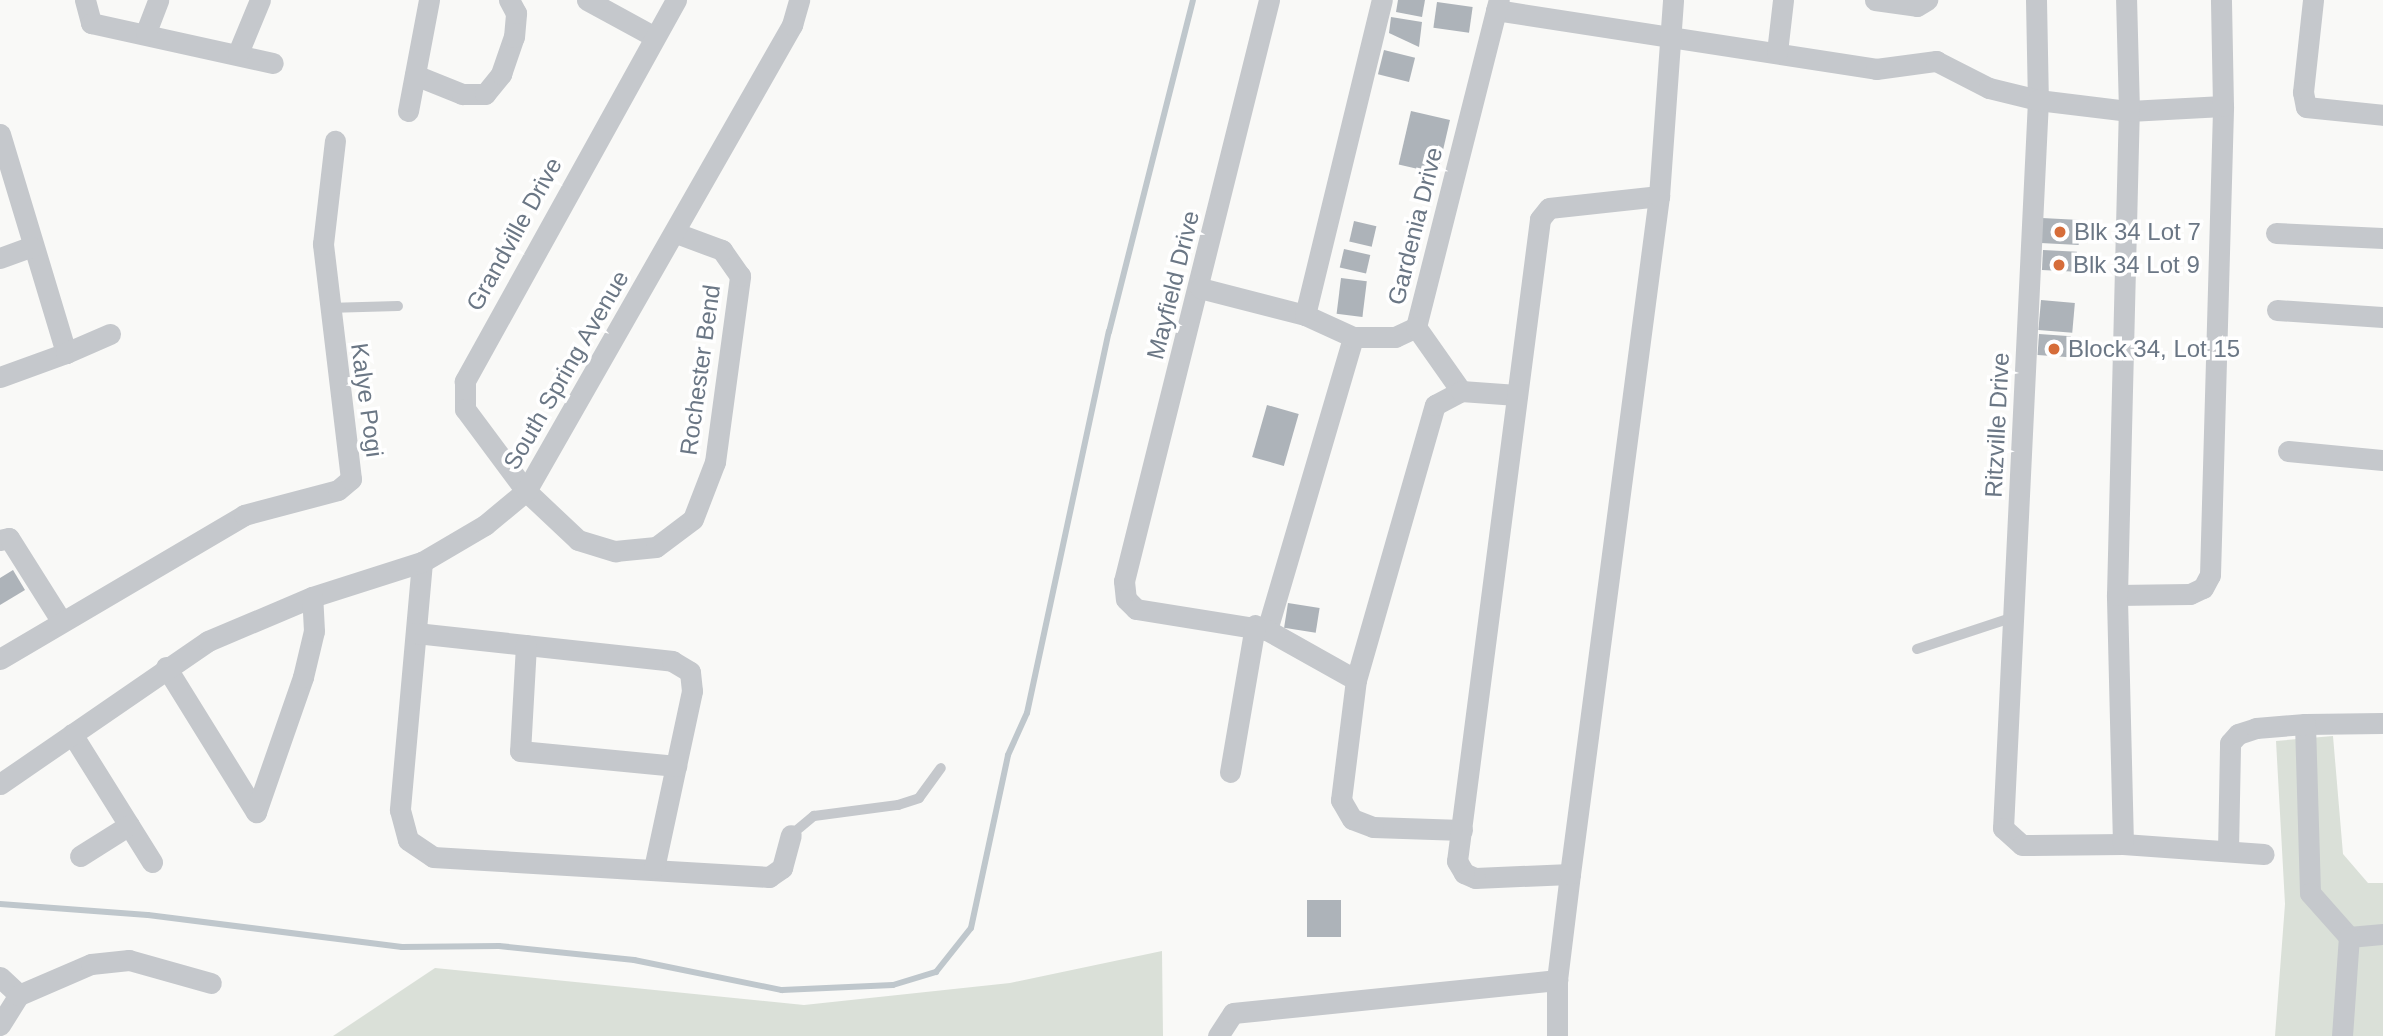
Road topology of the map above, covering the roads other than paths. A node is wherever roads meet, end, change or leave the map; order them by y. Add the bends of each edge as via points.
1 (85, 0) edge
2 (158, 0) edge
3 (260, 0) edge
4 (429, 0) edge
5 (509, 0) edge
6 (587, 0) edge
7 (676, 0) edge
8 (799, 0) edge
9 (1269, 0) edge
10 (1382, 0) edge
11 (1673, 0) edge
12 (1783, 0) edge
13 (1875, 0) edge
14 (1927, 0) edge
15 (2036, 0) edge
16 (2126, 0) edge
17 (2221, 0) edge
18 (2313, 0) edge
19 (1498, 5) edge
20 (146, 32) junction
21 (655, 37) junction
22 (1670, 38) junction
23 (1777, 52) junction
24 (238, 53) junction
25 (273, 63) dead end
26 (415, 75) junction
27 (2038, 100) junction
28 (2223, 106) junction
29 (408, 111) dead end
30 (2129, 111) junction
31 (2383, 116) edge
32 (0, 134) edge
33 (335, 141) dead end
34 (1659, 196) junction
35 (676, 233) junction
36 (2276, 233) dead end
37 (2383, 237) edge
38 (30, 247) junction
39 (0, 258) edge
40 (1200, 288) junction
41 (398, 306) dead end
42 (327, 308) junction
43 (2277, 310) dead end
44 (1305, 315) junction
45 (2383, 317) edge
46 (1416, 327) junction
47 (110, 334) dead end
48 (1353, 337) junction
49 (65, 353) junction
50 (0, 377) edge
51 (1461, 391) junction
52 (1517, 395) junction
53 (2288, 450) dead end
54 (2383, 460) edge
55 (526, 491) junction
56 (0, 540) edge
57 (422, 562) junction
58 (2117, 595) junction
59 (312, 597) junction
60 (2014, 617) junction
61 (62, 622) junction
62 (1261, 628) junction
63 (416, 633) junction
64 (526, 645) junction
65 (1917, 649) dead end
66 (0, 659) edge
67 (166, 667) junction
68 (1356, 680) junction
69 (2383, 723) edge
70 (2305, 724) junction
71 (72, 734) junction
72 (676, 766) junction
73 (941, 768) dead end
74 (1230, 772) dead end
75 (0, 784) edge
76 (129, 825) junction
77 (1462, 830) junction
78 (791, 835) joint
79 (2123, 844) junction
80 (2228, 851) junction
81 (2264, 854) dead end
82 (80, 856) dead end
83 (152, 862) dead end
84 (654, 868) junction
85 (1570, 874) junction
86 (2383, 934) edge
87 (2349, 937) junction
88 (0, 976) edge
89 (1557, 980) junction
90 (211, 983) dead end
91 (19, 995) junction
92 (0, 1025) edge
93 (1218, 1036) edge
94 (1557, 1036) edge
95 (2342, 1036) edge

1 - 20 street via 91,23
2 - 20 street
3 - 24 street
4 - 26 street
5 - 26 street via 516,13 514,37 501,74 485,94 462,94
6 - 21 street
7 - 21 street, Grandville Drive
8 - 35 street, South Spring Avenue via 792,25
9 - 40 street, Mayfield Drive
10 - 44 street
11 - 22 street
12 - 23 street
13 - 14 street via 1917,6
15 - 27 street, Ritzville Drive
16 - 30 street
17 - 28 street
18 - 31 street via 2303,92 2306,107
19 - 22 street
19 - 46 street, Gardenia Drive
20 - 24 street
21 - 55 street, Grandville Drive via 465,381 465,409
22 - 23 street
22 - 34 street
23 - 27 street via 1876,69 1936,61 1989,88
24 - 25 street
26 - 29 street
27 - 30 street
27 - 60 street, Ritzville Drive
28 - 30 street
28 - 58 street via 2210,575 2203,588 2190,594
30 - 58 street
32 - 38 street
33 - 42 street, Kalye Pogi via 323,244
34 - 52 street via 1549,208 1540,219
34 - 85 street
35 - 55 street, South Spring Avenue
35 - 55 street, Rochester Bend via 722,250 740,276 715,462 694,520 656,547 615,551 578,540
36 - 37 street
38 - 39 street
38 - 49 street
40 - 44 street, Gardenia Drive
40 - 62 street, Mayfield Drive via 1125,581 1126,599 1136,610
41 - 42 lane
42 - 61 street, Kalye Pogi via 351,480 338,490 244,515
43 - 45 street
44 - 48 street, Gardenia Drive
46 - 48 street, Gardenia Drive via 1395,337
46 - 51 street
47 - 49 street
48 - 62 street
49 - 50 street
51 - 52 street
51 - 68 street via 1435,405
52 - 77 street
53 - 54 street
55 - 57 street, South Spring Avenue via 485,525
56 - 61 street via 9,538
57 - 59 street, South Spring Avenue
57 - 63 street
58 - 79 street
59 - 67 street, South Spring Avenue via 208,641
59 - 67 street via 314,631 303,677 256,812
60 - 65 lane
60 - 79 street, Ritzville Drive via 2003,828 2022,845
61 - 66 street, Kalye Pogi
62 - 68 street
62 - 74 street
63 - 64 street
63 - 84 street via 400,810 408,840 433,857
64 - 72 street via 520,751
64 - 72 street via 672,661 690,671 692,691
67 - 71 street, South Spring Avenue
68 - 77 street via 1341,800 1352,820 1373,827
69 - 70 street
70 - 80 street via 2256,728 2238,734 2230,743
70 - 87 street via 2310,893
71 - 75 street, South Spring Avenue
71 - 76 street
72 - 84 street
73 - 78 lane via 919,798 814,816
76 - 82 street
76 - 83 street
77 - 85 street via 1458,861 1464,873 1475,878
78 - 84 street via 782,867 769,877
79 - 80 street
80 - 81 street
85 - 89 street
86 - 87 street
87 - 95 street
88 - 91 street
89 - 93 street via 1233,1013
89 - 94 street
90 - 91 street via 129,960 91,964
91 - 92 street

